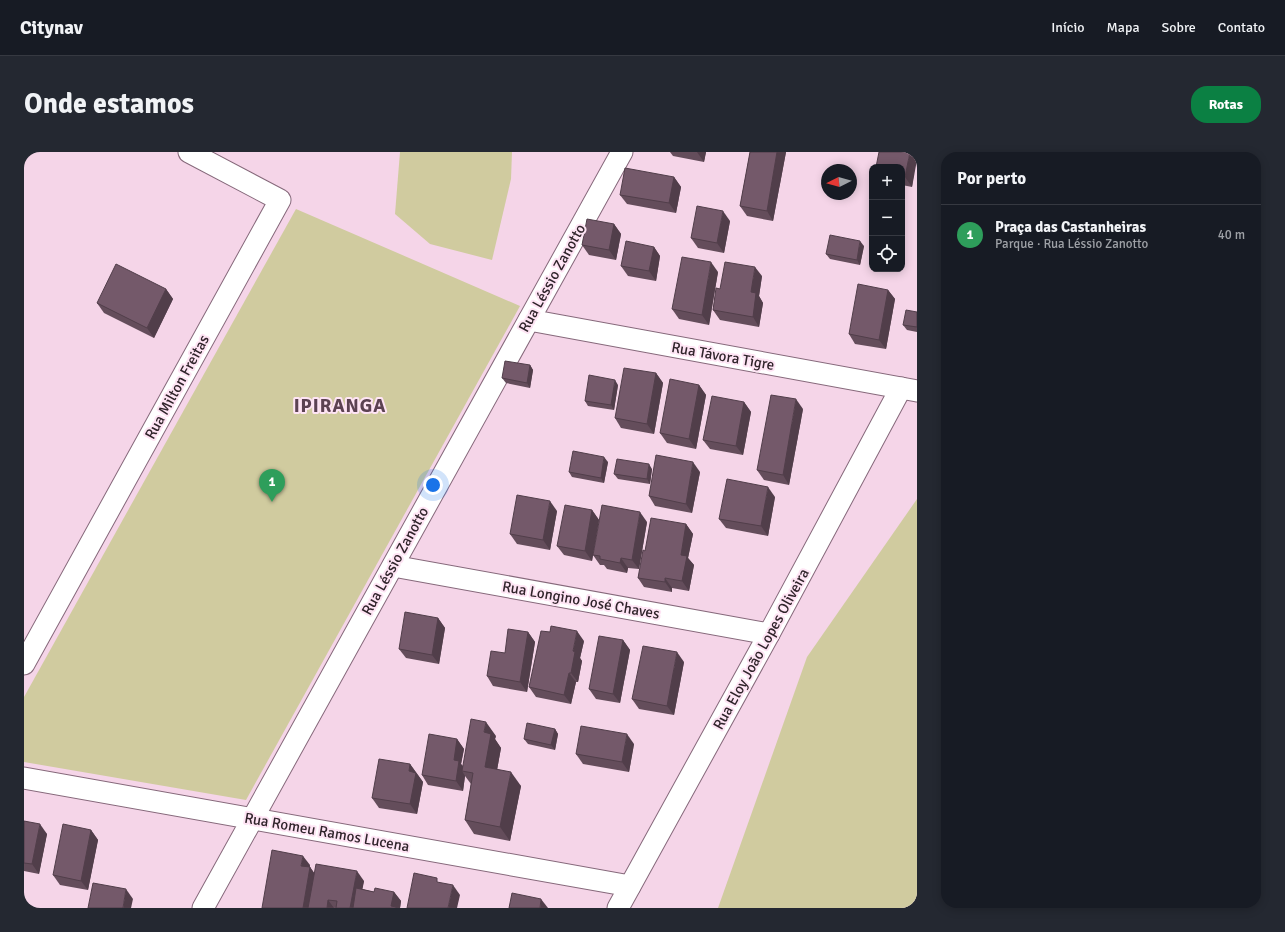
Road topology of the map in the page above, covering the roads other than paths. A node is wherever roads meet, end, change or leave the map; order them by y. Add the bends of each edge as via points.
1 (189, 152) edge
2 (622, 152) edge
3 (529, 320) junction
4 (909, 390) edge
5 (392, 566) junction
6 (769, 634) junction
7 (24, 664) edge
8 (24, 778) edge
9 (253, 818) junction
10 (630, 886) junction
11 (203, 908) edge
12 (618, 908) edge

1 - 7 street, Rua Milton Freitas via 280,200
2 - 3 street, Rua Léssio Zanotto
3 - 4 street, Rua Távora Tigre
3 - 5 street, Rua Léssio Zanotto
4 - 6 street, Rua Eloy João Lopes Oliveira
5 - 6 street, Rua Longino José Chaves
5 - 9 street, Rua Léssio Zanotto
6 - 10 street, Rua Eloy João Lopes Oliveira
8 - 9 street, Rua Romeu Ramos Lucena
9 - 10 street, Rua Romeu Ramos Lucena
9 - 11 street, Rua Léssio Zanotto
10 - 12 street, Rua Eloy João Lopes Oliveira

